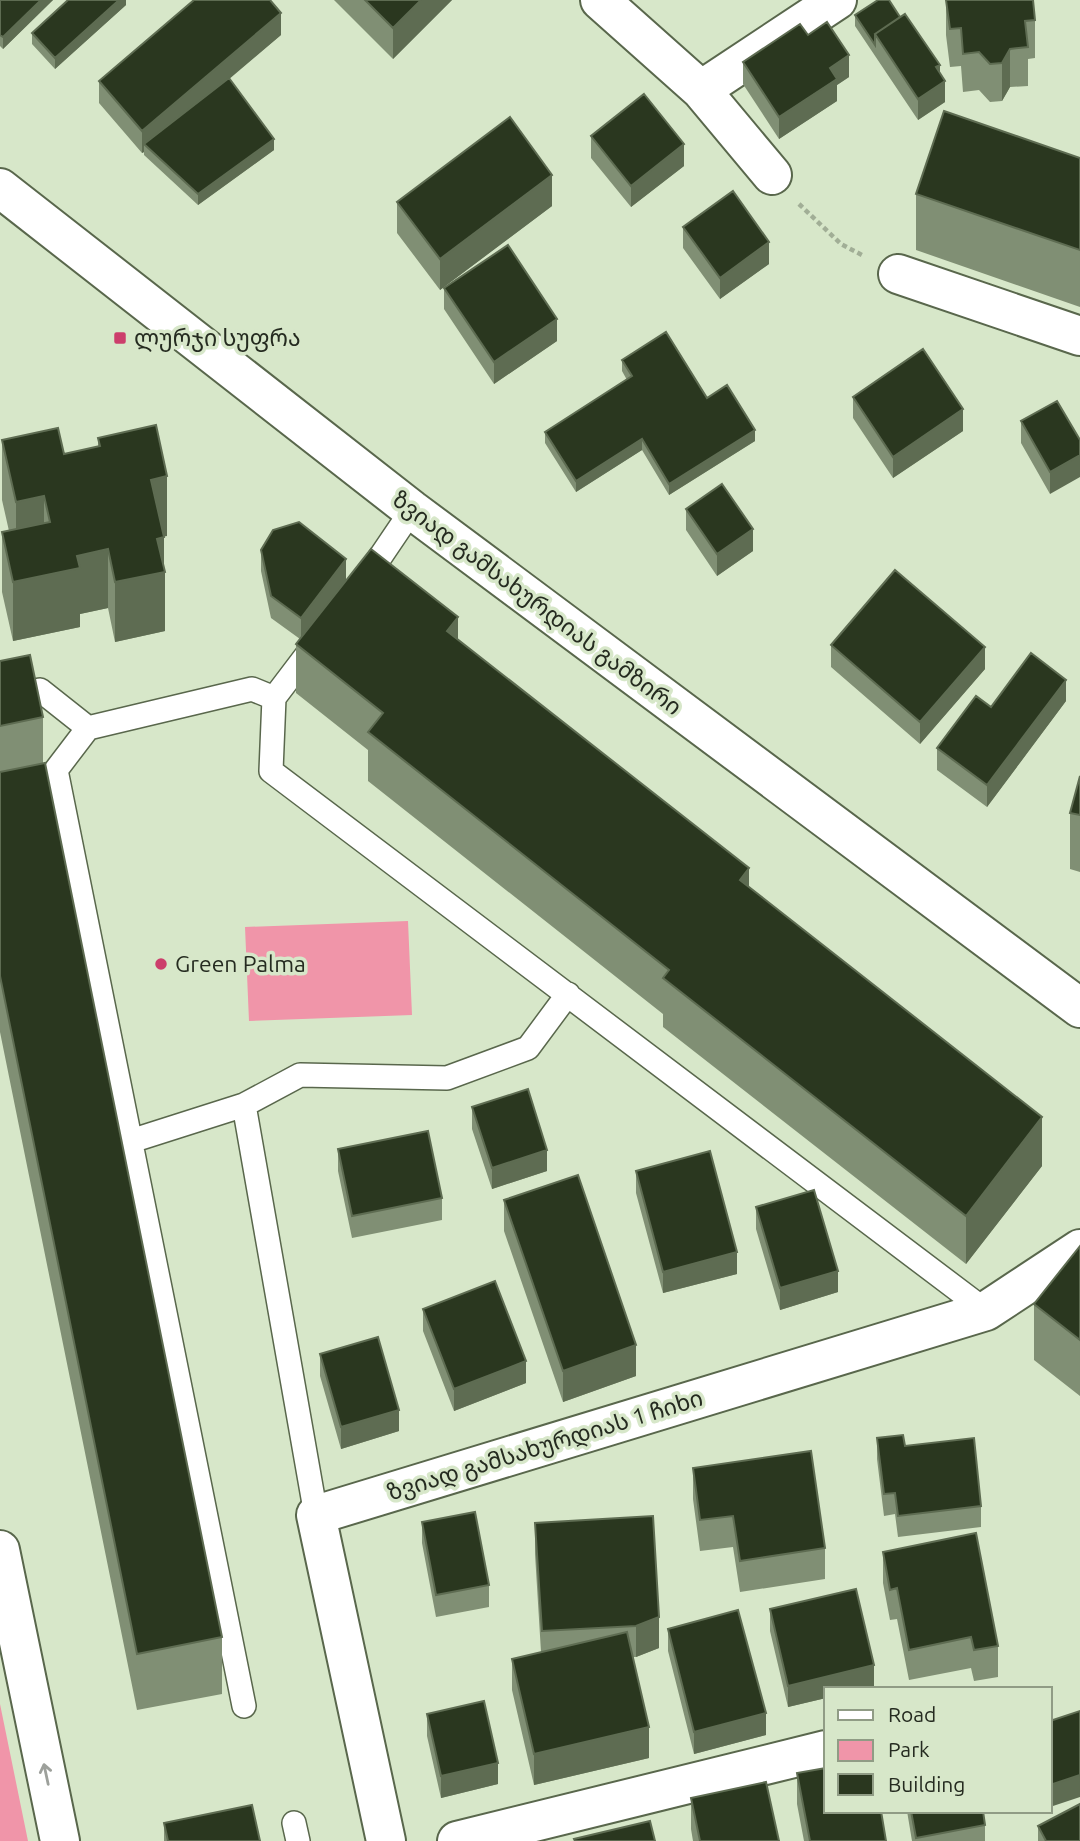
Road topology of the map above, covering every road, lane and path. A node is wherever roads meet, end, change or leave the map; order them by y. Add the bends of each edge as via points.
1 (600, 0) edge
2 (837, 0) edge
3 (701, 90) junction
4 (772, 175) joint
5 (7, 199) edge
6 (898, 274) joint
7 (1080, 336) edge
8 (412, 510) junction
9 (353, 595) edge
10 (330, 626) edge
11 (0, 698) edge
12 (274, 698) junction
13 (88, 728) junction
14 (568, 994) junction
15 (1080, 1008) edge
16 (244, 1105) junction
17 (131, 1141) junction
18 (1080, 1249) edge
19 (986, 1311) junction
20 (316, 1515) junction
21 (1, 1569) edge
22 (244, 1706) dead end
23 (824, 1750) edge
24 (60, 1841) edge
25 (386, 1841) edge
26 (457, 1841) edge

1 - 3 street
2 - 3 street
3 - 4 street
4 - 6 path via 841,244
5 - 8 street, ზვიად გამსახურდიას გამზირი
6 - 7 street
8 - 9 lane
8 - 15 street, ზვიად გამსახურდიას გამზირი
10 - 12 lane
11 - 13 lane via 40,690
12 - 13 lane via 252,689
12 - 14 lane via 271,771
13 - 17 lane via 56,770
14 - 16 lane via 528,1048 447,1078 300,1075
14 - 19 lane
16 - 17 lane
16 - 20 lane
17 - 22 lane
18 - 19 street, ზვიად გამსახურდიას 1 ჩიხი
19 - 20 street, ზვიად გამსახურდიას 1 ჩიხი
20 - 25 street
24 -> 21 street
23 - 26 street

